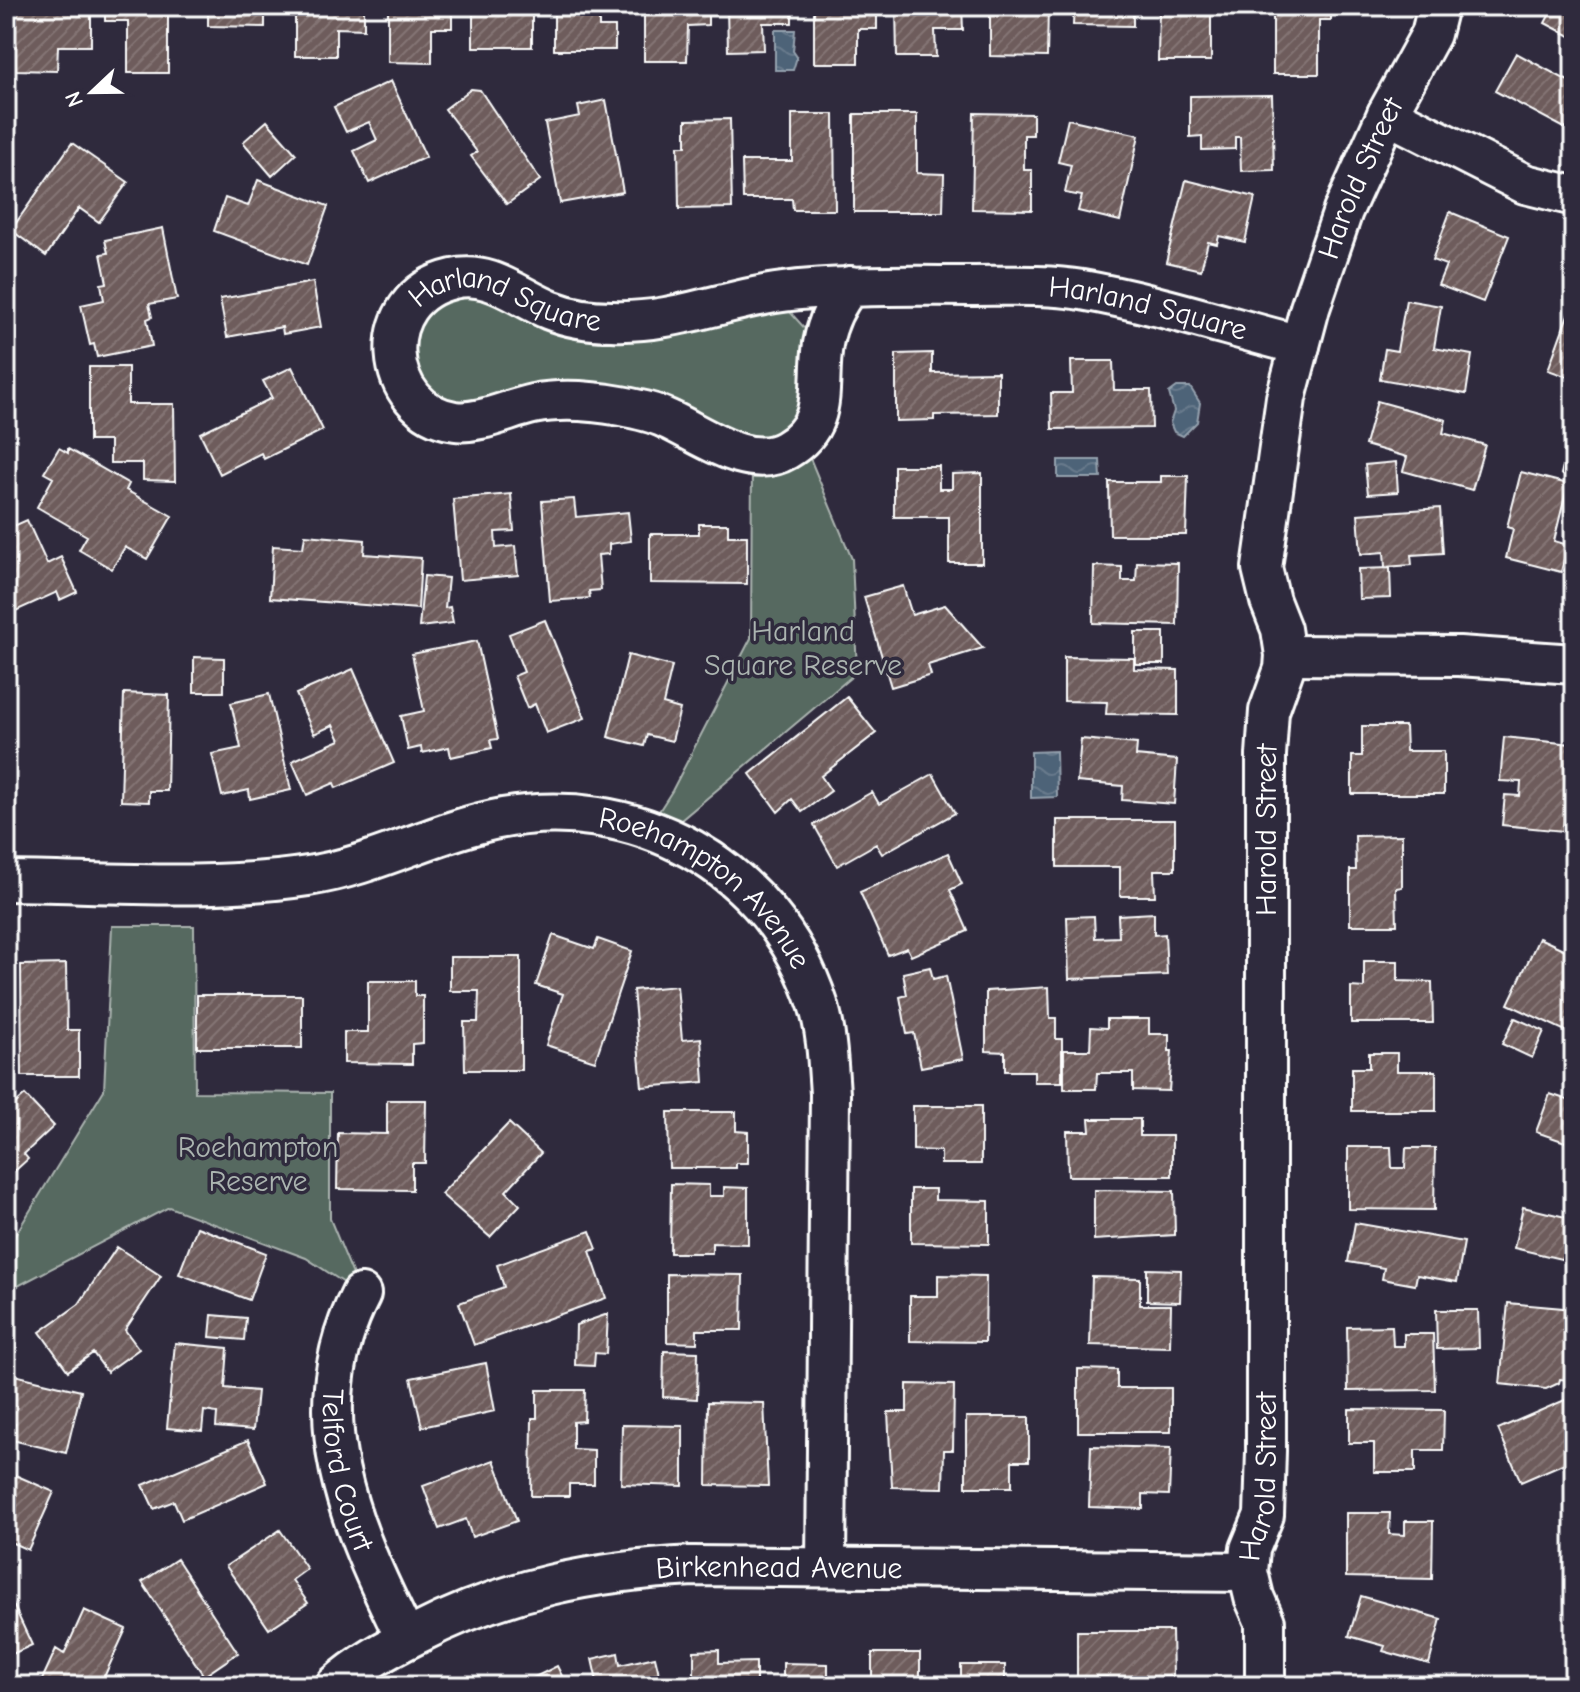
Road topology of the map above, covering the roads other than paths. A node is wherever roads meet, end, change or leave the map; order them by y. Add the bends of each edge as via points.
1 (1438, 6) edge
2 (1387, 114) junction
3 (1574, 196) edge
4 (850, 286) junction
5 (773, 293) junction
6 (1300, 345) junction
7 (822, 358) junction
8 (1285, 655) junction
9 (1574, 664) edge
10 (6, 881) edge
11 (361, 1294) dead end
12 (826, 1567) junction
13 (1248, 1572) junction
14 (406, 1639) junction
15 (335, 1686) edge
16 (1265, 1686) edge

1 - 2 street, Harold Street via 1431,34
2 - 3 street via 1525,184
2 - 6 street, Harold Street via 1343,211
4 - 5 street, Harland Square
4 - 6 street, Harland Square via 1080,290
4 - 7 street, Harland Square via 830,317
5 - 7 street via 801,321
5 - 7 street, Harland Square via 666,319 600,321 553,311 496,283 467,276 421,294 395,330 394,352 407,388 437,415 454,421 538,403 613,404 655,414 755,457 787,450 812,429 821,405
6 - 8 street, Harold Street via 1284,412 1262,568
8 - 9 street via 1459,656
8 - 13 street, Harold Street via 1269,711 1266,755 1266,1451 1264,1515 1250,1549
10 - 12 street, Roehampton Avenue via 303,877 395,855 492,820 563,813 636,826 729,871 759,901 802,966 819,1006 826,1049
11 - 14 street, Telford Court via 337,1353 332,1429 352,1516
12 - 13 street, Birkenhead Avenue
12 - 14 street, Birkenhead Avenue via 693,1566 590,1575 482,1602
13 - 16 street, Harold Street via 1265,1622
14 - 15 street, Birkenhead Avenue

